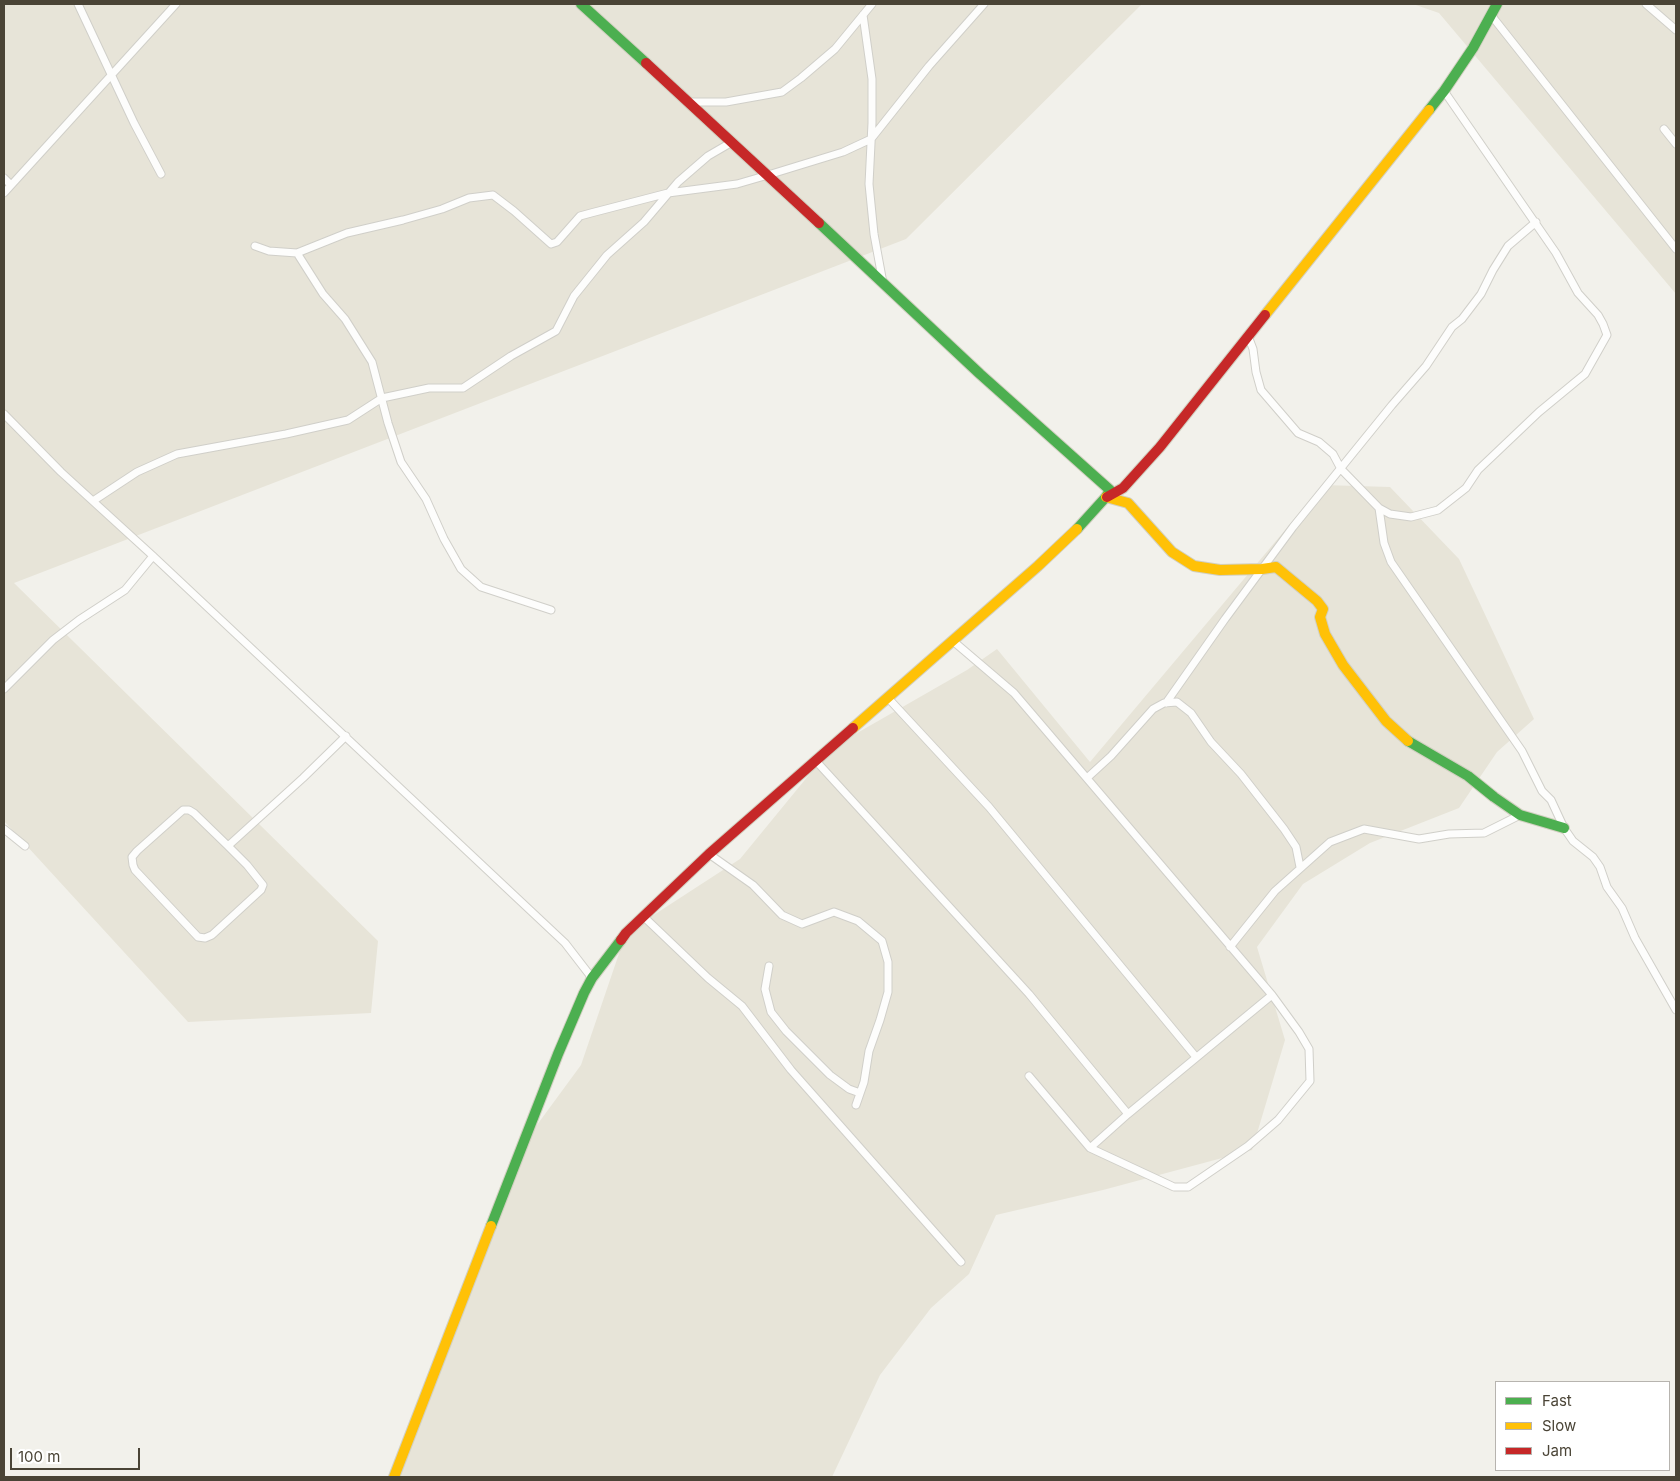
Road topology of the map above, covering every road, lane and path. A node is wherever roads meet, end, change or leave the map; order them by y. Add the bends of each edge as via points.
1 (78, 4) edge
2 (176, 4) edge
3 (582, 4) edge
4 (872, 4) edge
5 (984, 4) edge
6 (1497, 4) edge
7 (1646, 4) edge
8 (863, 15) junction
9 (1491, 16) junction
10 (1675, 27) edge
11 (112, 75) junction
12 (1444, 91) junction
13 (689, 102) junction
14 (1664, 129) dead end
15 (871, 139) junction
16 (732, 142) junction
17 (1676, 144) edge
18 (162, 174) dead end
19 (768, 176) junction
20 (4, 178) edge
21 (11, 185) junction
22 (4, 193) edge
23 (668, 193) junction
24 (1536, 222) junction
25 (254, 246) dead end
26 (1676, 249) edge
27 (297, 252) junction
28 (883, 284) junction
29 (1248, 336) junction
30 (382, 398) junction
31 (4, 414) edge
32 (1341, 469) junction
33 (1106, 497) junction
34 (93, 501) junction
35 (1379, 508) junction
36 (153, 556) junction
37 (1262, 569) junction
38 (550, 610) dead end
39 (953, 641) junction
40 (4, 689) edge
41 (888, 698) junction
42 (1166, 703) junction
43 (346, 736) junction
44 (816, 761) junction
45 (1087, 778) junction
46 (1520, 815) junction
47 (1564, 828) junction
48 (4, 829) edge
49 (25, 846) dead end
50 (228, 846) junction
51 (709, 854) junction
52 (1300, 867) junction
53 (643, 916) junction
54 (1230, 947) junction
55 (769, 966) dead end
56 (592, 978) junction
57 (1272, 995) junction
58 (1676, 1010) edge
59 (1196, 1057) junction
60 (1029, 1076) dead end
61 (860, 1093) junction
62 (856, 1105) dead end
63 (1128, 1114) junction
64 (1090, 1148) junction
65 (961, 1262) dead end
66 (394, 1477) edge

1 - 11 street
2 - 11 street
3 - 13 main road
4 - 8 street
5 - 15 street
6 - 9 main road
7 - 10 street
8 - 13 street via 835,49 782,92 726,102
8 - 15 street via 872,79
9 - 12 main road
9 - 26 street
11 - 18 street
11 - 21 street
12 - 24 street
12 - 29 main road
13 - 16 main road
14 - 17 street
15 - 19 street via 843,152
15 - 28 street via 869,184
16 - 19 main road
16 - 23 street via 708,156
19 - 23 street via 737,184
19 - 28 main road
20 - 21 street
21 - 22 street
23 - 27 street via 580,216 557,242 551,244 493,195 469,198 403,220 347,232
23 - 30 street via 644,222 607,255 574,296 556,331 463,388 429,388
24 - 32 street via 1508,246 1481,294
24 - 35 street via 1578,293 1603,324 1607,335 1596,357 1585,374 1539,412 1478,470 1466,488 1438,510 1411,517 1390,514
25 - 27 street via 268,251
27 - 30 street via 322,294 345,319 372,362
28 - 33 main road via 1110,490
29 - 32 street via 1262,390 1298,433 1319,442
29 - 33 main road via 1148,460 1123,488
30 - 34 street via 348,420 177,454 137,472
30 - 38 street via 401,462 426,499 461,569 482,587
31 - 34 street
32 - 35 street
32 - 37 street
33 - 37 main road via 1128,503 1172,552 1194,566 1220,570
33 - 39 main road via 1038,566
34 - 36 street
35 - 47 street via 1384,543 1391,562 1522,751
36 - 40 street via 125,590 53,640
36 - 43 street
37 - 42 street
37 - 46 main road via 1276,567 1317,601 1323,609 1320,617 1326,634 1343,665 1386,721 1408,741 1468,776
39 - 41 main road
39 - 45 street via 1014,693
41 - 44 main road
41 - 59 street via 989,806
42 - 45 street via 1153,709
42 - 52 street via 1177,702 1191,713 1211,742 1241,774 1296,847
43 - 50 street
43 - 56 street via 565,943
44 - 51 main road
44 - 63 street via 1029,994
45 - 54 street
46 - 47 main road
46 - 52 street via 1484,833 1419,839 1364,829 1330,842
47 - 58 street via 1600,867 1607,887 1622,908 1635,938
48 - 49 street
50 - 50 street via 194,813 183,810 136,851 132,857 133,865 198,937 205,938 212,935 263,885
51 - 53 main road
51 - 61 street via 754,885 782,915 802,924 834,912 858,921 882,942 888,962 888,992 869,1051
52 - 54 street via 1275,891
53 - 56 main road
53 - 65 street via 742,1006 791,1070
54 - 57 street
55 - 61 street via 765,989 771,1012 786,1032 830,1074 849,1089
56 - 66 main road via 555,1063
57 - 59 street
57 - 64 street via 1309,1049 1310,1081 1278,1120 1248,1146 1188,1187 1174,1187
59 - 63 street
60 - 64 street
61 - 62 street
63 - 64 street

